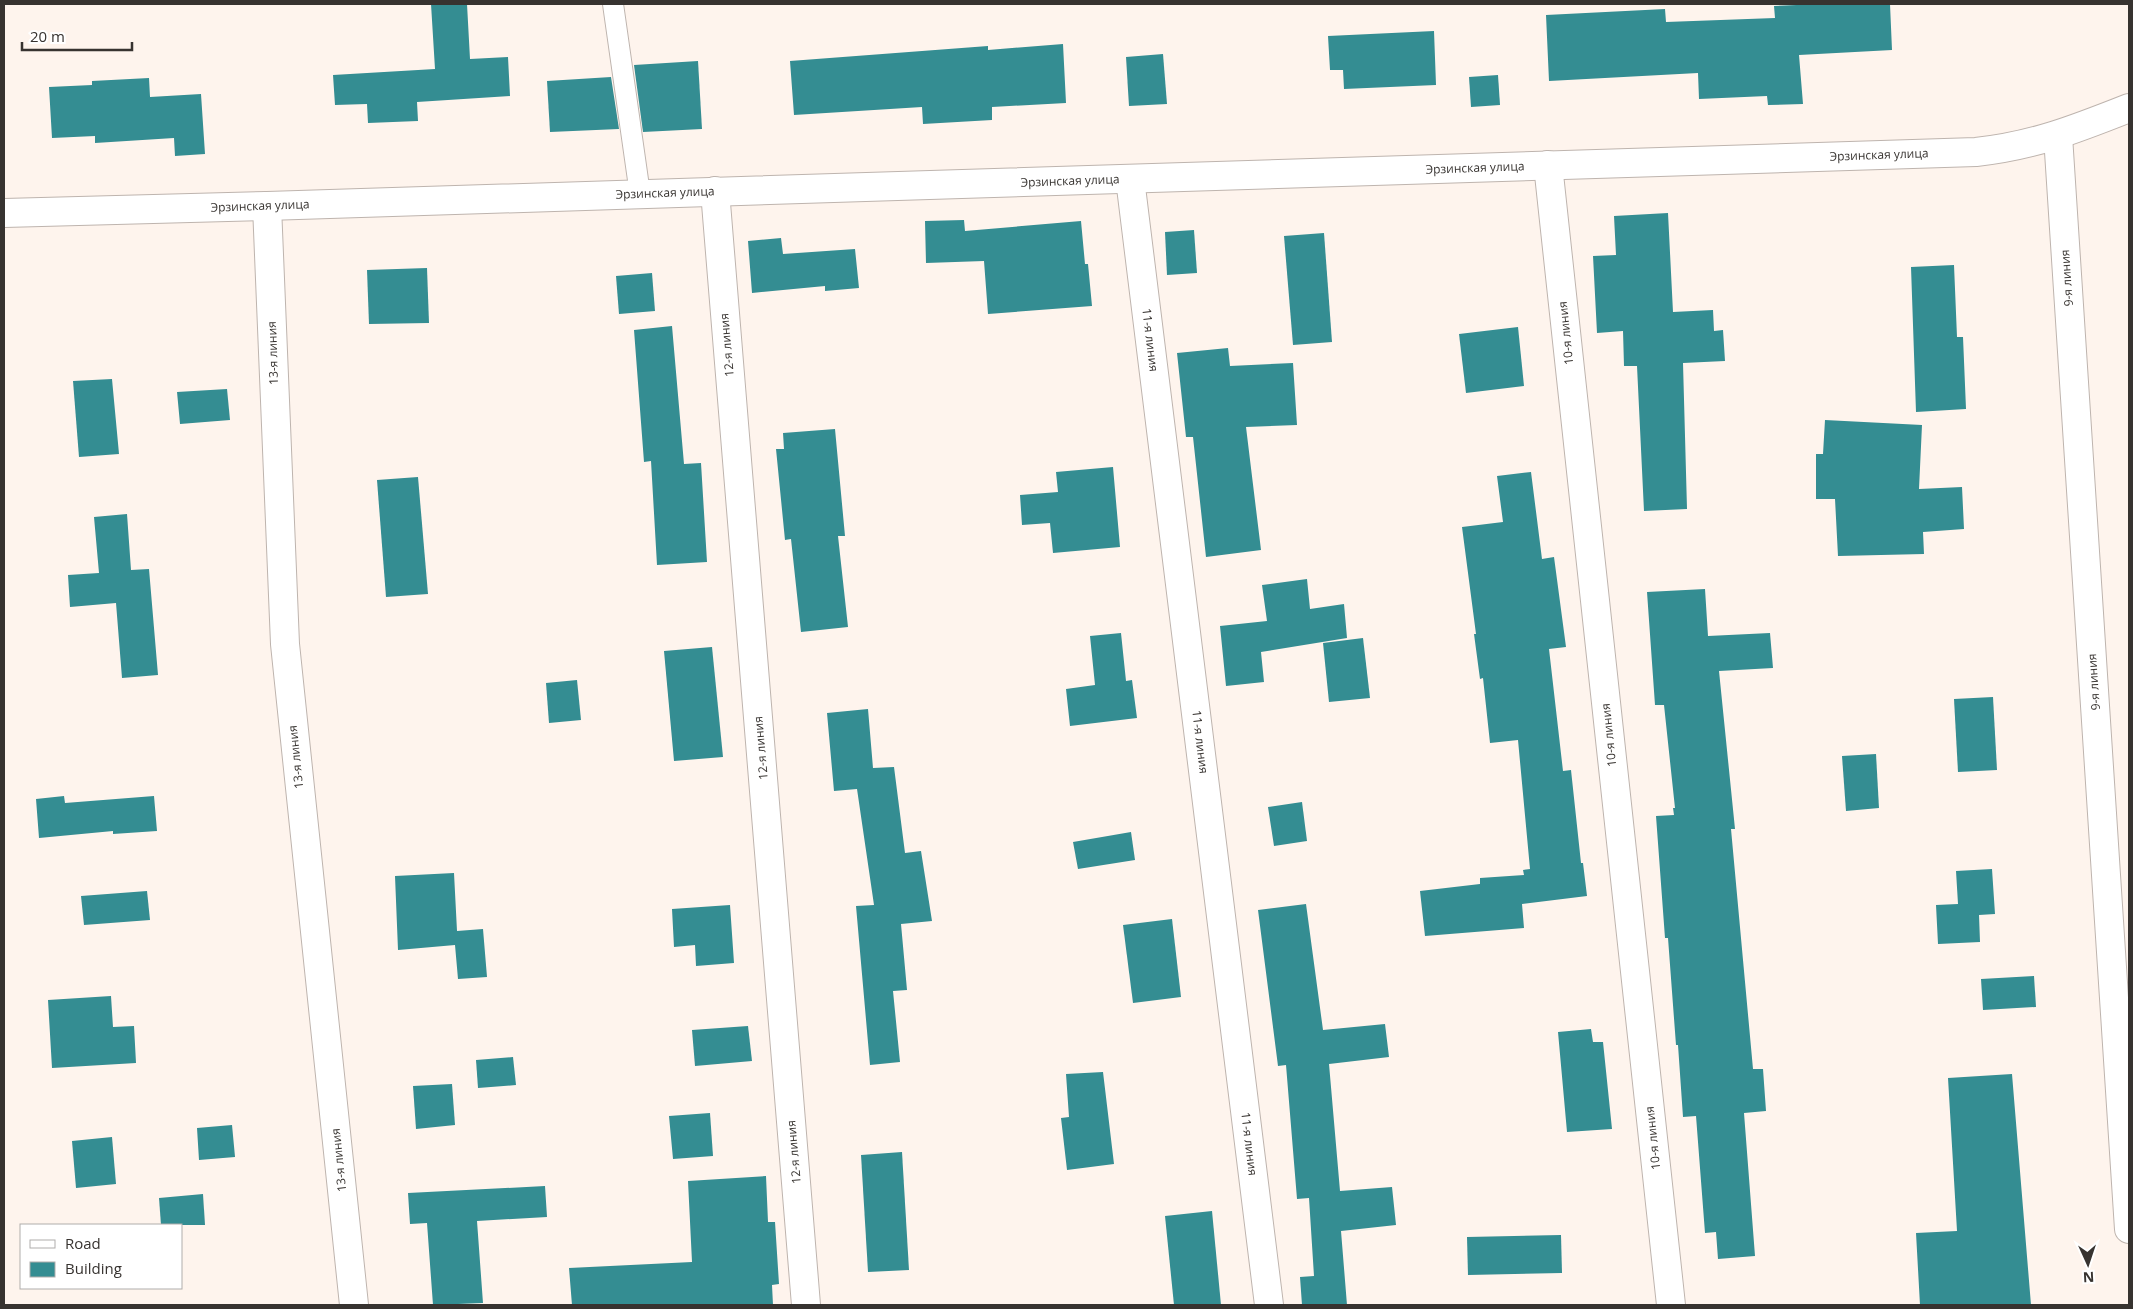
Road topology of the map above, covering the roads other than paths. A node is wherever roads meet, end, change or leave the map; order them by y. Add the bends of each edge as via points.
1 (613, 4) edge
2 (2129, 108) edge
3 (2058, 136) junction
4 (1548, 166) junction
5 (1130, 179) junction
6 (715, 191) junction
7 (640, 194) junction
8 (267, 206) junction
9 (4, 213) edge
10 (2129, 1228) edge
11 (354, 1305) edge
12 (806, 1305) edge
13 (1269, 1305) edge
14 (1671, 1305) edge

1 - 7 lane
2 - 3 street, Эрзинская улица
3 - 4 street, Эрзинская улица via 2010,148 1976,152
3 - 10 street, 9-я линия
4 - 5 street, Эрзинская улица
4 - 14 street, 10-я линия
5 - 6 street, Эрзинская улица
5 - 13 street, 11-я линия
6 - 7 street, Эрзинская улица
6 - 12 street, 12-я линия
7 - 8 street, Эрзинская улица
8 - 9 street, Эрзинская улица
8 - 11 street, 13-я линия via 284,644

